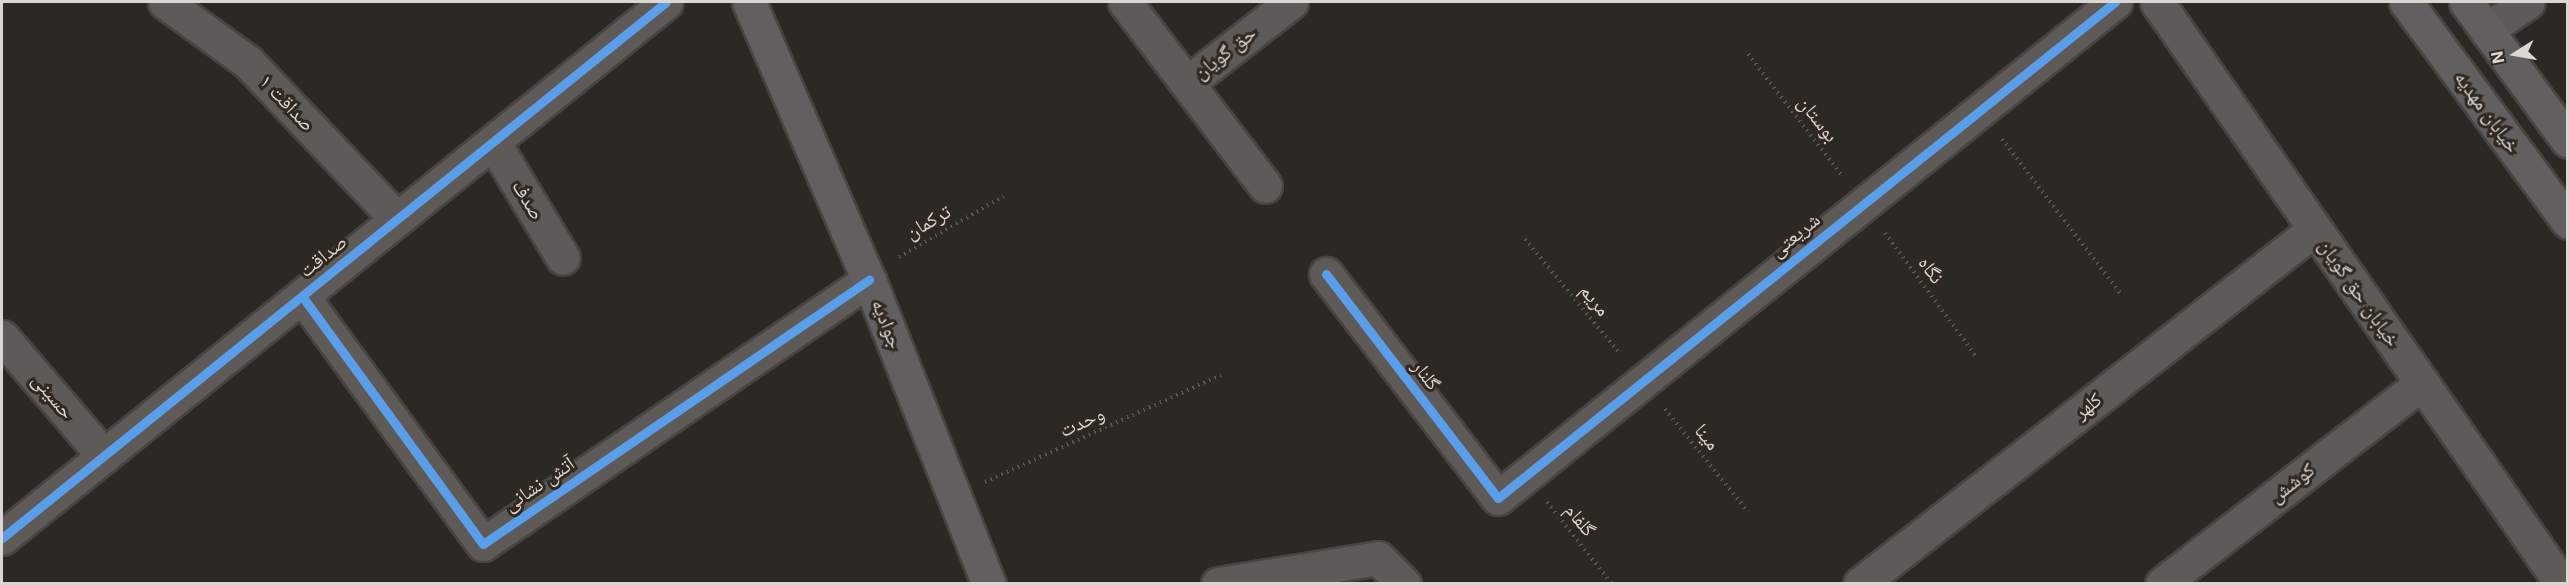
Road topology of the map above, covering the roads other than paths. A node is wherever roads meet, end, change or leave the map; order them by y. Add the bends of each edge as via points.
1 (165, 2) edge
2 (663, 2) edge
3 (749, 2) edge
4 (1125, 2) edge
5 (1292, 2) edge
6 (2115, 2) edge
7 (2157, 2) edge
8 (2406, 2) edge
9 (2466, 2) edge
10 (2528, 2) edge
11 (2486, 30) junction
12 (1187, 83) junction
13 (2568, 141) edge
14 (493, 142) junction
15 (1265, 186) dead end
16 (398, 219) junction
17 (2568, 222) edge
18 (2315, 229) junction
19 (563, 258) dead end
20 (1326, 274) dead end
21 (868, 278) junction
22 (303, 296) junction
23 (2, 336) edge
24 (2422, 382) junction
25 (104, 456) junction
26 (1498, 498) joint
27 (2, 538) edge
28 (2164, 583) edge
29 (989, 584) edge
30 (1218, 584) edge
31 (1404, 584) edge
32 (1860, 584) edge
33 (2562, 584) edge

1 - 16 street, صداقت ۱ via 248,62
2 - 14 street, صداقت
3 - 21 main road, جوادیه
4 - 12 street, حق گویان
5 - 12 street, حق گویان
6 - 26 street, شریعتی
7 - 18 street, خیابان حق گویان
8 - 17 main road, خیابان مهدیه
9 - 11 main road
10 - 11 street
11 - 13 main road
12 - 15 street, حق گویان
14 - 16 street, صداقت
14 - 19 street, صدف
16 - 22 street, صداقت
18 - 24 street, خیابان حق گویان
18 - 32 street, کلهر
20 - 26 street, گلنار
21 - 22 street, آتش نشانی via 483,544
21 - 29 main road, جوادیه
22 - 25 street, صداقت
23 - 25 street, حسینی
24 - 28 street, کوشش
24 - 33 street, خیابان حق گویان
25 - 27 street, صداقت
30 - 31 street via 1378,558

